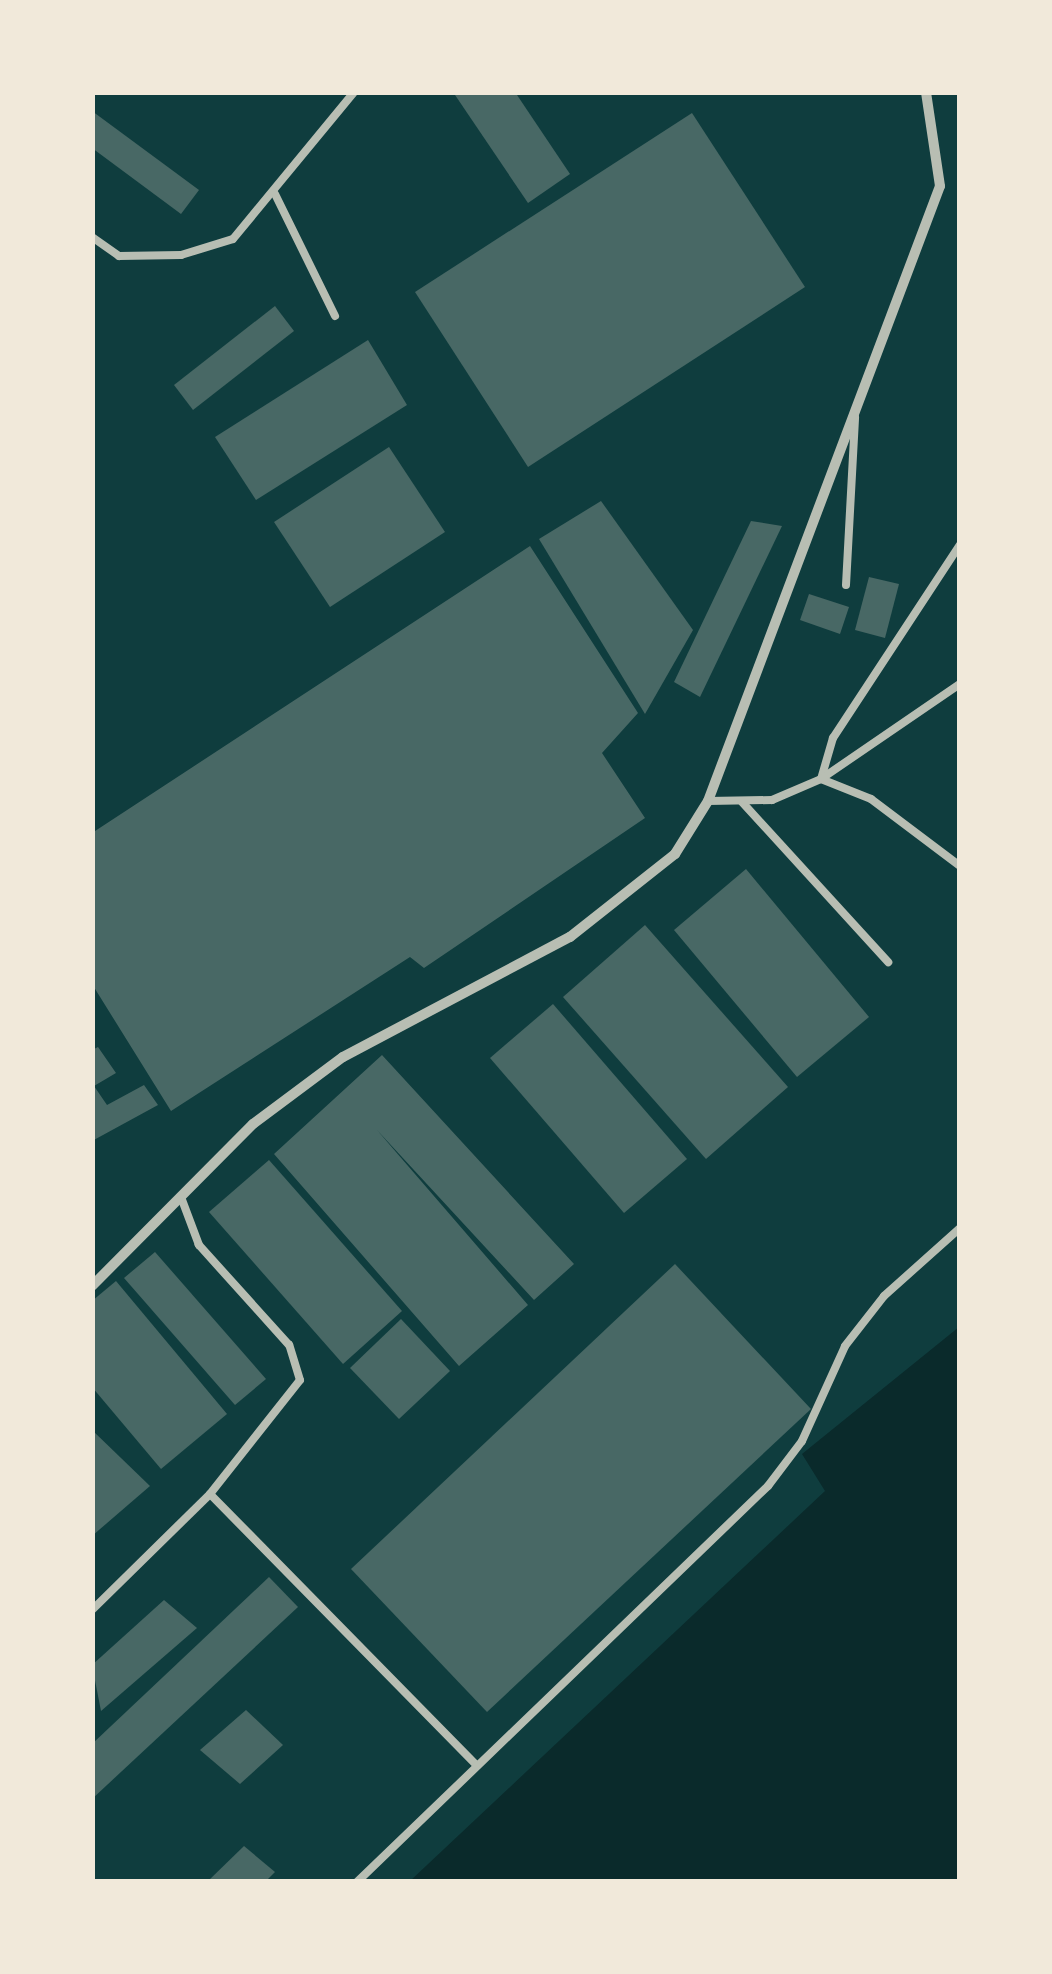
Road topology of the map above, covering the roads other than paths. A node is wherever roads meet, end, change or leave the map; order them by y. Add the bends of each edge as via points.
1 (354, 92) edge
2 (926, 92) edge
3 (275, 194) junction
4 (92, 237) edge
5 (335, 316) dead end
6 (856, 402) junction
7 (960, 545) edge
8 (846, 585) dead end
9 (960, 684) edge
10 (822, 779) junction
11 (708, 801) junction
12 (742, 802) junction
13 (960, 866) edge
14 (888, 962) dead end
15 (181, 1197) junction
16 (960, 1228) edge
17 (92, 1286) edge
18 (210, 1494) junction
19 (92, 1610) edge
20 (476, 1766) junction
21 (358, 1882) edge

1 - 3 lane
2 - 6 street via 940,186
3 - 4 lane via 233,239 182,255 119,256
3 - 5 lane
6 - 8 lane
6 - 11 street
7 - 10 lane via 833,738
9 - 10 lane
10 - 12 lane
10 - 13 lane via 871,799
11 - 12 lane
11 - 15 street via 675,854 639,888 499,980 343,1057 253,1124
12 - 14 lane
15 - 17 street
15 - 18 lane via 198,1245 299,1364 290,1402
16 - 20 lane via 884,1296 845,1346 802,1441 768,1486
18 - 19 lane
18 - 20 lane
20 - 21 lane

